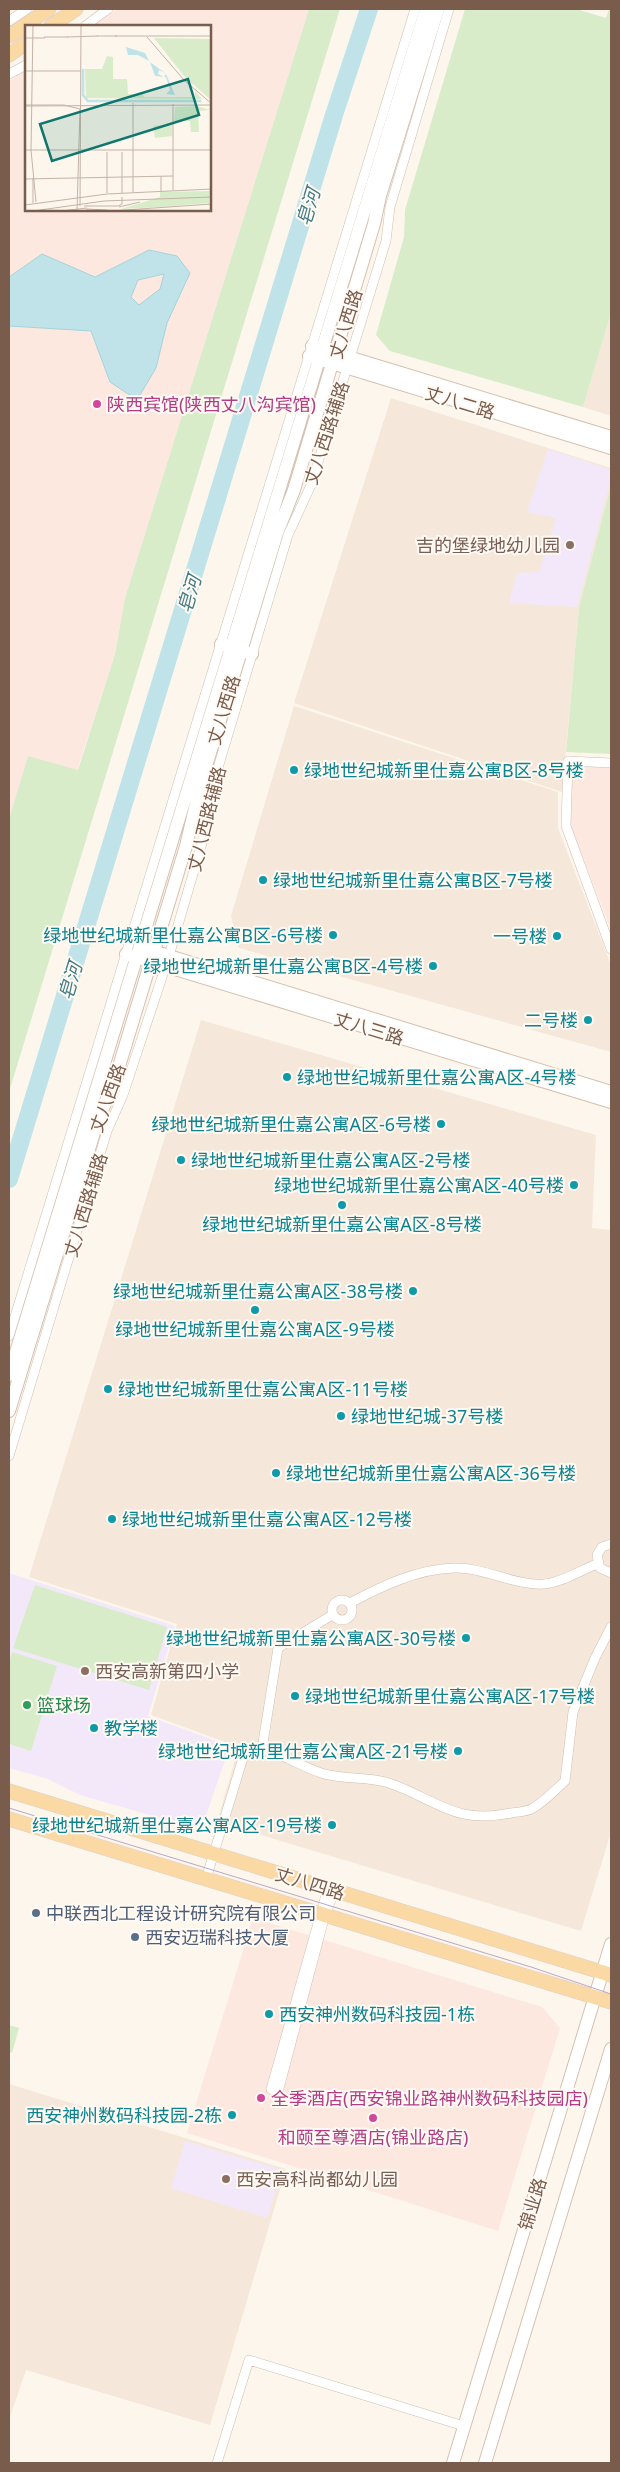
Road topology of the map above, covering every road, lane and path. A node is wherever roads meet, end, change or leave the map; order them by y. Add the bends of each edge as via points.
1 (27, 9) edge
2 (50, 9) edge
3 (76, 9) edge
4 (108, 9) edge
5 (415, 9) edge
6 (426, 9) edge
7 (438, 9) edge
8 (450, 9) edge
9 (9, 21) edge
10 (25, 25) edge
11 (26, 25) edge
12 (52, 25) edge
13 (86, 25) edge
14 (9, 36) edge
15 (25, 44) edge
16 (9, 55) edge
17 (25, 66) edge
18 (9, 74) edge
19 (316, 353) junction
20 (334, 359) junction
21 (349, 363) junction
22 (611, 437) edge
23 (611, 448) edge
24 (236, 649) junction
25 (611, 763) edge
26 (611, 949) edge
27 (134, 953) junction
28 (153, 956) junction
29 (167, 961) junction
30 (611, 1092) edge
31 (611, 1102) edge
32 (9, 1336) edge
33 (9, 1375) edge
34 (9, 1411) edge
35 (9, 1456) edge
36 (611, 1544) edge
37 (597, 1564) junction
38 (611, 1573) edge
39 (350, 1603) junction
40 (332, 1615) junction
41 (611, 1627) edge
42 (262, 1749) junction
43 (9, 1791) edge
44 (9, 1819) edge
45 (213, 1854) junction
46 (206, 1879) junction
47 (332, 1889) junction
48 (323, 1914) junction
49 (611, 1944) edge
50 (607, 1973) edge
51 (595, 1997) junction
52 (611, 2002) edge
53 (611, 2049) edge
54 (464, 2426) junction
55 (217, 2463) edge
56 (453, 2463) edge
57 (485, 2463) edge

1 - 9 street
2 - 11 main road
3 - 12 main road
4 - 13 street
5 - 19 street
6 - 19 main road, 丈八西路
7 - 20 main road, 丈八西路
8 - 21 street, 丈八西路辅路 via 390,207 386,241
10 - 14 main road
15 - 16 main road
17 - 18 street
19 - 20 main road, 丈八二路
19 - 24 main road, 丈八西路
20 - 21 main road, 丈八二路
20 - 24 main road, 丈八西路 via 294,490
21 - 22 main road, 丈八二路
21 - 23 main road, 丈八二路
21 - 24 street, 丈八西路辅路 via 311,485
24 - 27 main road, 丈八西路
24 - 28 main road, 丈八西路 via 186,846
24 - 29 street, 丈八西路辅路 via 202,843
25 - 26 street via 568,761 566,826
27 - 28 main road, 丈八三路
27 - 32 street, 丈八西路辅路
27 - 33 main road, 丈八西路
28 - 29 main road, 丈八三路
28 - 34 main road, 丈八西路 via 117,1073 96,1126
29 - 30 main road, 丈八三路
29 - 31 main road, 丈八三路
29 - 35 street, 丈八西路辅路 via 124,1095 107,1131
36 - 37 street via 599,1550
37 - 38 street
37 - 39 street via 544,1584 476,1570 428,1571 404,1578
39 - 40 street via 344,1599 337,1600 331,1608
39 - 40 street via 352,1613 347,1618 341,1620
40 - 42 street via 278,1648
41 - 42 street via 573,1712 565,1782 532,1809 494,1817 471,1817 389,1783 322,1773 282,1754
42 - 45 street via 246,1748
43 - 45 main road, 丈八四路
44 - 46 main road, 丈八四路
45 - 46 street
45 - 47 main road, 丈八四路
46 - 48 main road, 丈八四路
47 - 48 street
47 - 50 main road, 丈八四路
48 - 48 street via 271,2089 278,2092
48 - 51 main road, 丈八四路
49 - 50 main road, 锦业路
50 - 51 main road, 锦业路
51 - 52 main road, 丈八四路
51 - 54 main road, 锦业路
53 - 57 main road, 锦业路
54 - 55 street via 249,2360
54 - 56 main road, 锦业路

